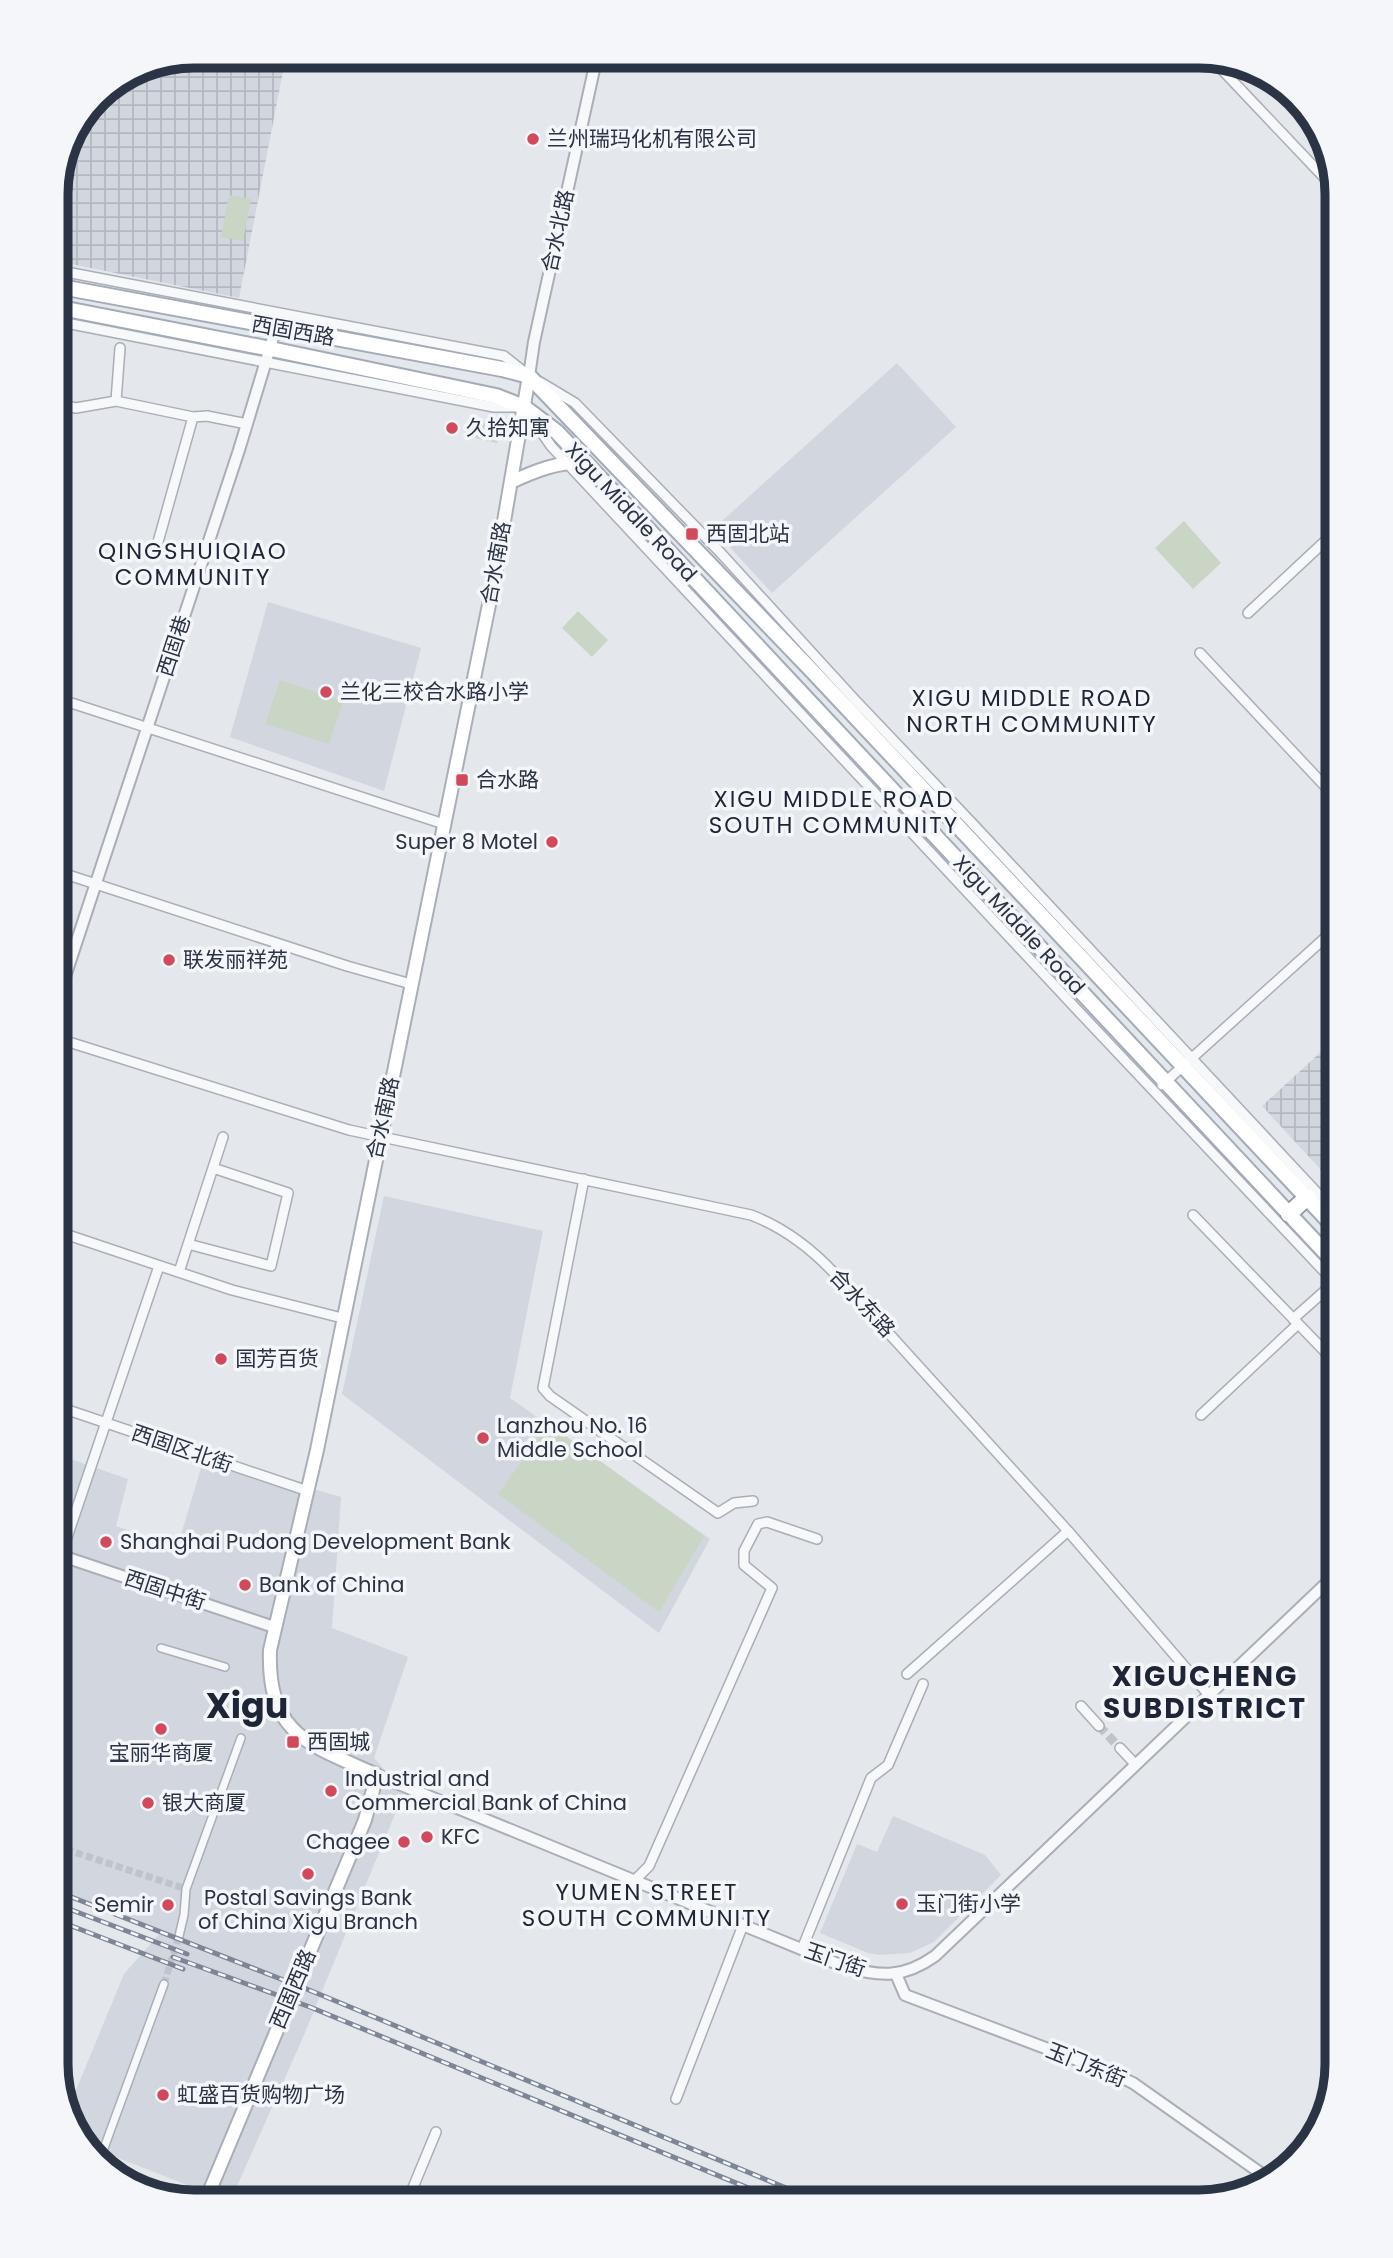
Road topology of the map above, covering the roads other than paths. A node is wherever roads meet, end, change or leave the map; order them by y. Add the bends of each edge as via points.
1 (594, 69) edge
2 (1223, 71) edge
3 (1324, 177) edge
4 (69, 272) edge
5 (69, 288) edge
6 (69, 310) edge
7 (69, 323) edge
8 (276, 328) junction
9 (120, 348) dead end
10 (269, 355) junction
11 (529, 376) junction
12 (116, 401) junction
13 (69, 407) edge
14 (524, 407) junction
15 (193, 417) junction
16 (247, 424) junction
17 (584, 461) junction
18 (565, 462) junction
19 (511, 482) junction
20 (1325, 541) edge
21 (158, 542) dead end
22 (1248, 613) dead end
23 (1200, 653) dead end
24 (814, 673) junction
25 (798, 689) junction
26 (69, 702) edge
27 (147, 727) junction
28 (1325, 786) edge
29 (444, 824) junction
30 (69, 875) edge
31 (96, 883) junction
32 (1325, 938) edge
33 (69, 966) edge
34 (411, 984) junction
35 (69, 1042) edge
36 (1187, 1061) junction
37 (1161, 1087) junction
38 (223, 1137) dead end
39 (380, 1137) junction
40 (213, 1168) junction
41 (584, 1179) junction
42 (1307, 1198) junction
43 (1325, 1202) edge
44 (1289, 1214) junction
45 (1193, 1215) dead end
46 (1325, 1217) edge
47 (68, 1235) edge
48 (188, 1244) junction
49 (1325, 1252) edge
50 (159, 1266) junction
51 (1325, 1270) edge
52 (179, 1272) junction
53 (1325, 1293) edge
54 (342, 1318) junction
55 (1296, 1321) junction
56 (1325, 1351) edge
57 (68, 1410) edge
58 (1201, 1415) dead end
59 (106, 1423) junction
60 (308, 1491) junction
61 (753, 1502) dead end
62 (68, 1529) edge
63 (1069, 1531) junction
64 (817, 1539) dead end
65 (68, 1558) edge
66 (1325, 1584) edge
67 (275, 1627) junction
68 (161, 1648) dead end
69 (225, 1667) dead end
70 (908, 1674) dead end
71 (923, 1684) dead end
72 (1209, 1695) junction
73 (1081, 1706) dead end
74 (1099, 1726) tunnel mouth
75 (241, 1738) dead end
76 (1120, 1748) tunnel mouth
77 (1136, 1765) junction
78 (377, 1775) junction
79 (635, 1880) junction
80 (743, 1925) junction
81 (179, 1936) tunnel mouth
82 (802, 1949) junction
83 (896, 1974) junction
84 (164, 1984) tunnel mouth
85 (676, 2099) dead end
86 (436, 2132) dead end
87 (103, 2151) edge
88 (1261, 2173) edge
89 (210, 2189) edge
90 (412, 2189) edge

1 - 11 street, 合水北路
2 - 3 street
4 - 11 street via 504,356
5 - 8 main road, 西固西路
6 - 10 main road, 西固西路
7 - 10 street
8 - 10 street, 西固巷
8 - 11 main road, 西固西路
9 - 12 street
10 - 14 main road, 西固西路 via 496,396
10 - 16 street, 西固巷
11 - 14 main road, 合水北路
11 - 24 main road, Xigu Middle Road
11 - 36 street via 575,402 718,550
12 - 13 street
12 - 15 street
14 - 17 main road, Xigu Middle Road
14 - 18 street
14 - 19 main road, 合水南路
15 - 16 street
15 - 21 street
16 - 27 street, 西固巷
17 - 18 main road
17 - 25 main road, Xigu Middle Road
18 - 19 main road
18 - 37 street
19 - 29 main road, 合水南路
20 - 22 street
23 - 28 street
24 - 25 main road
24 - 36 main road, Xigu Middle Road
25 - 37 main road, Xigu Middle Road
26 - 27 street
27 - 29 street
27 - 31 street, 西固巷
29 - 34 main road, 合水南路
30 - 31 street
31 - 33 street, 西固巷
31 - 34 street
32 - 36 street
34 - 39 main road, 合水南路
35 - 39 street, 合水东路
36 - 37 street
36 - 42 main road, Xigu Middle Road
36 - 43 street
37 - 44 main road, Xigu Middle Road
37 - 51 street
38 - 40 street
39 - 41 street, 合水东路
39 - 54 main road, 合水南路
40 - 48 street
40 - 48 street via 288,1193 271,1266
41 - 61 street via 543,1388 718,1513 734,1503
41 - 63 street, 合水东路 via 751,1215 801,1243 836,1275
42 - 44 highway
42 - 46 main road, Xigu Middle Road
44 - 49 main road, Xigu Middle Road
45 - 55 street
47 - 50 street
48 - 52 street
50 - 52 street
50 - 59 street
52 - 54 street
53 - 55 street
54 - 60 main road, 合水南路
55 - 56 street
55 - 58 street
57 - 59 street, 西固区北街
59 - 60 street, 西固区北街
59 - 62 street
60 - 67 main road, 合水南路
63 - 70 street
63 - 72 street, 合水东路
64 - 79 street via 767,1522 758,1524 744,1551 744,1565 772,1588 649,1866
65 - 67 street, 西固中街
66 - 72 street, 玉门街
67 - 78 main road, 合水南路 via 270,1698 286,1722 302,1739
68 - 69 street
71 - 82 street via 888,1765 871,1778
72 - 77 street, 玉门街
73 - 74 street
75 - 81 street via 186,1889
76 - 77 street
77 - 83 street, 玉门街 via 935,1956 920,1967
78 - 79 street, 玉门街
78 - 89 main road, 西固西路 via 365,1820
79 - 80 street, 玉门街
80 - 82 street, 玉门街
80 - 85 street
82 - 83 street, 玉门街 via 845,1967
83 - 88 street, 玉门东街 via 905,1995 1133,2083
84 - 87 street
86 - 90 street

